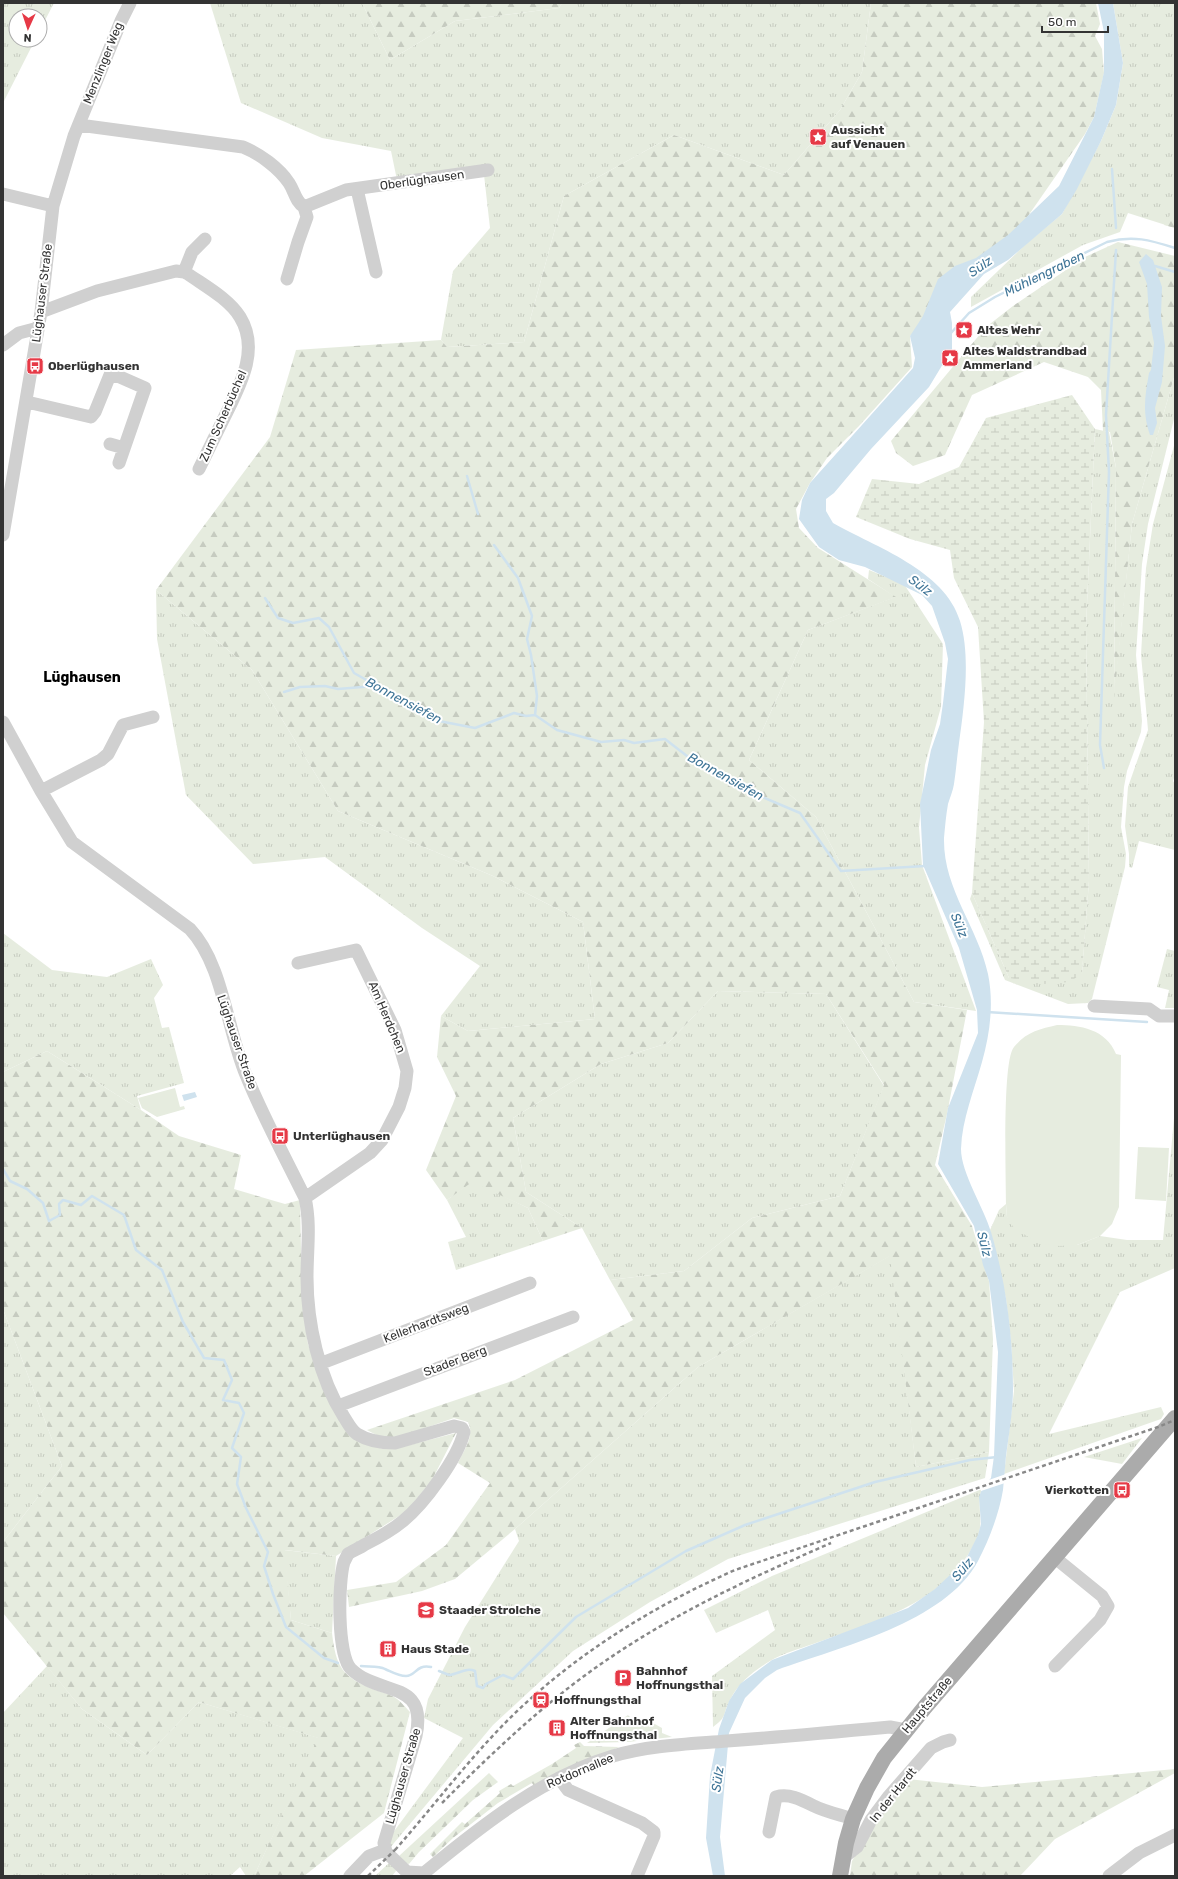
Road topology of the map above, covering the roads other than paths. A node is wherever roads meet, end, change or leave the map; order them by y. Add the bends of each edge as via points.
1 (130, 3) edge
2 (78, 125) junction
3 (488, 170) dead end
4 (357, 189) junction
5 (3, 194) edge
6 (53, 206) junction
7 (304, 206) junction
8 (205, 239) dead end
9 (184, 272) junction
10 (376, 272) dead end
11 (287, 279) dead end
12 (41, 312) junction
13 (38, 328) junction
14 (3, 346) edge
15 (27, 402) junction
16 (110, 444) dead end
17 (124, 448) junction
18 (119, 463) dead end
19 (199, 469) dead end
20 (3, 535) edge
21 (153, 717) dead end
22 (3, 722) edge
23 (41, 791) junction
24 (298, 963) dead end
25 (1094, 1006) dead end
26 (1175, 1016) edge
27 (305, 1198) junction
28 (530, 1283) dead end
29 (573, 1317) dead end
30 (322, 1363) junction
31 (338, 1406) junction
32 (1175, 1418) edge
33 (1054, 1557) junction
34 (1054, 1666) dead end
35 (906, 1730) junction
36 (950, 1740) dead end
37 (559, 1778) junction
38 (853, 1819) junction
39 (769, 1832) dead end
40 (1175, 1835) edge
41 (385, 1850) junction
42 (843, 1858) junction
43 (405, 1874) edge
44 (424, 1875) edge
45 (350, 1876) edge
46 (637, 1876) edge
47 (840, 1876) edge
48 (1109, 1876) edge

1 - 2 street, Menzlinger Weg
2 - 6 street, Lüghauser Straße
2 - 7 street via 243,147 263,158 285,177 298,203
3 - 4 street, Oberlüghausen
4 - 7 street, Oberlüghausen via 346,190
4 - 10 street
5 - 6 street
6 - 12 street, Lüghauser Straße
7 - 11 street via 307,217
8 - 9 street via 192,252
9 - 12 street via 97,291
9 - 19 street, Zum Scherbüchel via 231,306 240,317 249,348 240,385
12 - 13 street, Lüghauser Straße
13 - 14 street via 19,333
13 - 15 street, Lüghauser Straße
15 - 17 street via 91,417 110,375 136,383 145,388
15 - 20 street, Lüghauser Straße
16 - 17 street
17 - 18 street
21 - 23 street via 122,725 108,754 101,760
22 - 23 street, Lüghauser Straße
23 - 27 street, Lüghauser Straße via 72,842 190,929 199,939 213,970 245,1073
24 - 27 street, Am Herdchen via 356,950 395,1030 407,1071 400,1107 382,1140 370,1153
25 - 26 street via 1149,1008 1159,1016
27 - 30 street, Lüghauser Straße via 309,1214 308,1295 311,1328
28 - 30 street, Kellerhardtsweg
29 - 31 street, Stader Berg
30 - 31 street, Lüghauser Straße
31 - 41 street, Lüghauser Straße via 357,1434 386,1443 395,1444 454,1426 462,1428 464,1432 434,1487 404,1521 348,1554 344,1561 341,1640 346,1661 363,1678 411,1699 419,1715 412,1748 385,1835
32 - 33 main road, Hauptstraße
33 - 34 street via 1102,1596 1108,1606 1100,1620
33 - 35 main road, Hauptstraße
35 - 37 street, Rotdornallee via 890,1727 628,1752 592,1763
35 - 38 main road, Hauptstraße via 877,1770
36 - 42 street, In der Hardt via 931,1748 871,1820 857,1847
37 - 44 street, Rotdornallee via 484,1825
37 - 46 street via 568,1790 642,1823 654,1832
38 - 39 street via 814,1806 807,1801 783,1795 776,1797
38 - 42 main road, Hauptstraße
40 - 48 street via 1139,1853
41 - 43 street
41 - 45 street via 369,1856
42 - 47 main road, Hauptstraße
43 - 44 street, Rotdornallee

